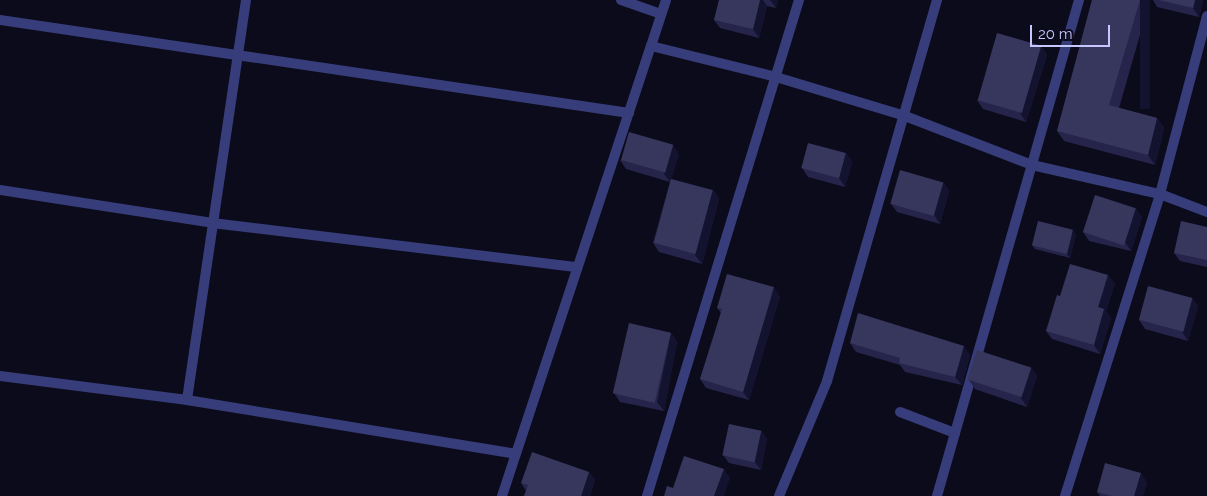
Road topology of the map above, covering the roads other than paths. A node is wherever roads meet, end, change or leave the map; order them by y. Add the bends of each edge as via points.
1 (246, 0) edge
2 (621, 0) edge
3 (666, 0) edge
4 (799, 0) edge
5 (937, 0) edge
6 (1079, 0) edge
7 (661, 14) junction
8 (1207, 16) edge
9 (0, 20) edge
10 (651, 46) junction
11 (238, 56) junction
12 (776, 77) junction
13 (628, 113) junction
14 (905, 116) junction
15 (1032, 165) junction
16 (0, 190) edge
17 (1160, 194) junction
18 (1207, 212) edge
19 (212, 223) junction
20 (577, 267) junction
21 (0, 376) edge
22 (187, 400) junction
23 (900, 412) dead end
24 (955, 433) junction
25 (516, 454) junction
26 (502, 496) edge
27 (647, 496) edge
28 (779, 496) edge
29 (937, 496) edge
30 (1065, 496) edge

1 - 11 street
2 - 7 street
3 - 7 street
4 - 12 street
5 - 14 street
6 - 15 street
7 - 10 street
8 - 17 street
9 - 11 street
10 - 12 street
10 - 13 street
11 - 13 street
11 - 19 street
12 - 14 street
12 - 27 street
13 - 20 street
14 - 15 street
14 - 28 street via 827,381
15 - 17 street
15 - 24 street
16 - 19 street
17 - 18 street
17 - 30 street
19 - 20 street
19 - 22 street
20 - 25 street
21 - 22 street
22 - 25 street
23 - 24 street
24 - 29 street
25 - 26 street

